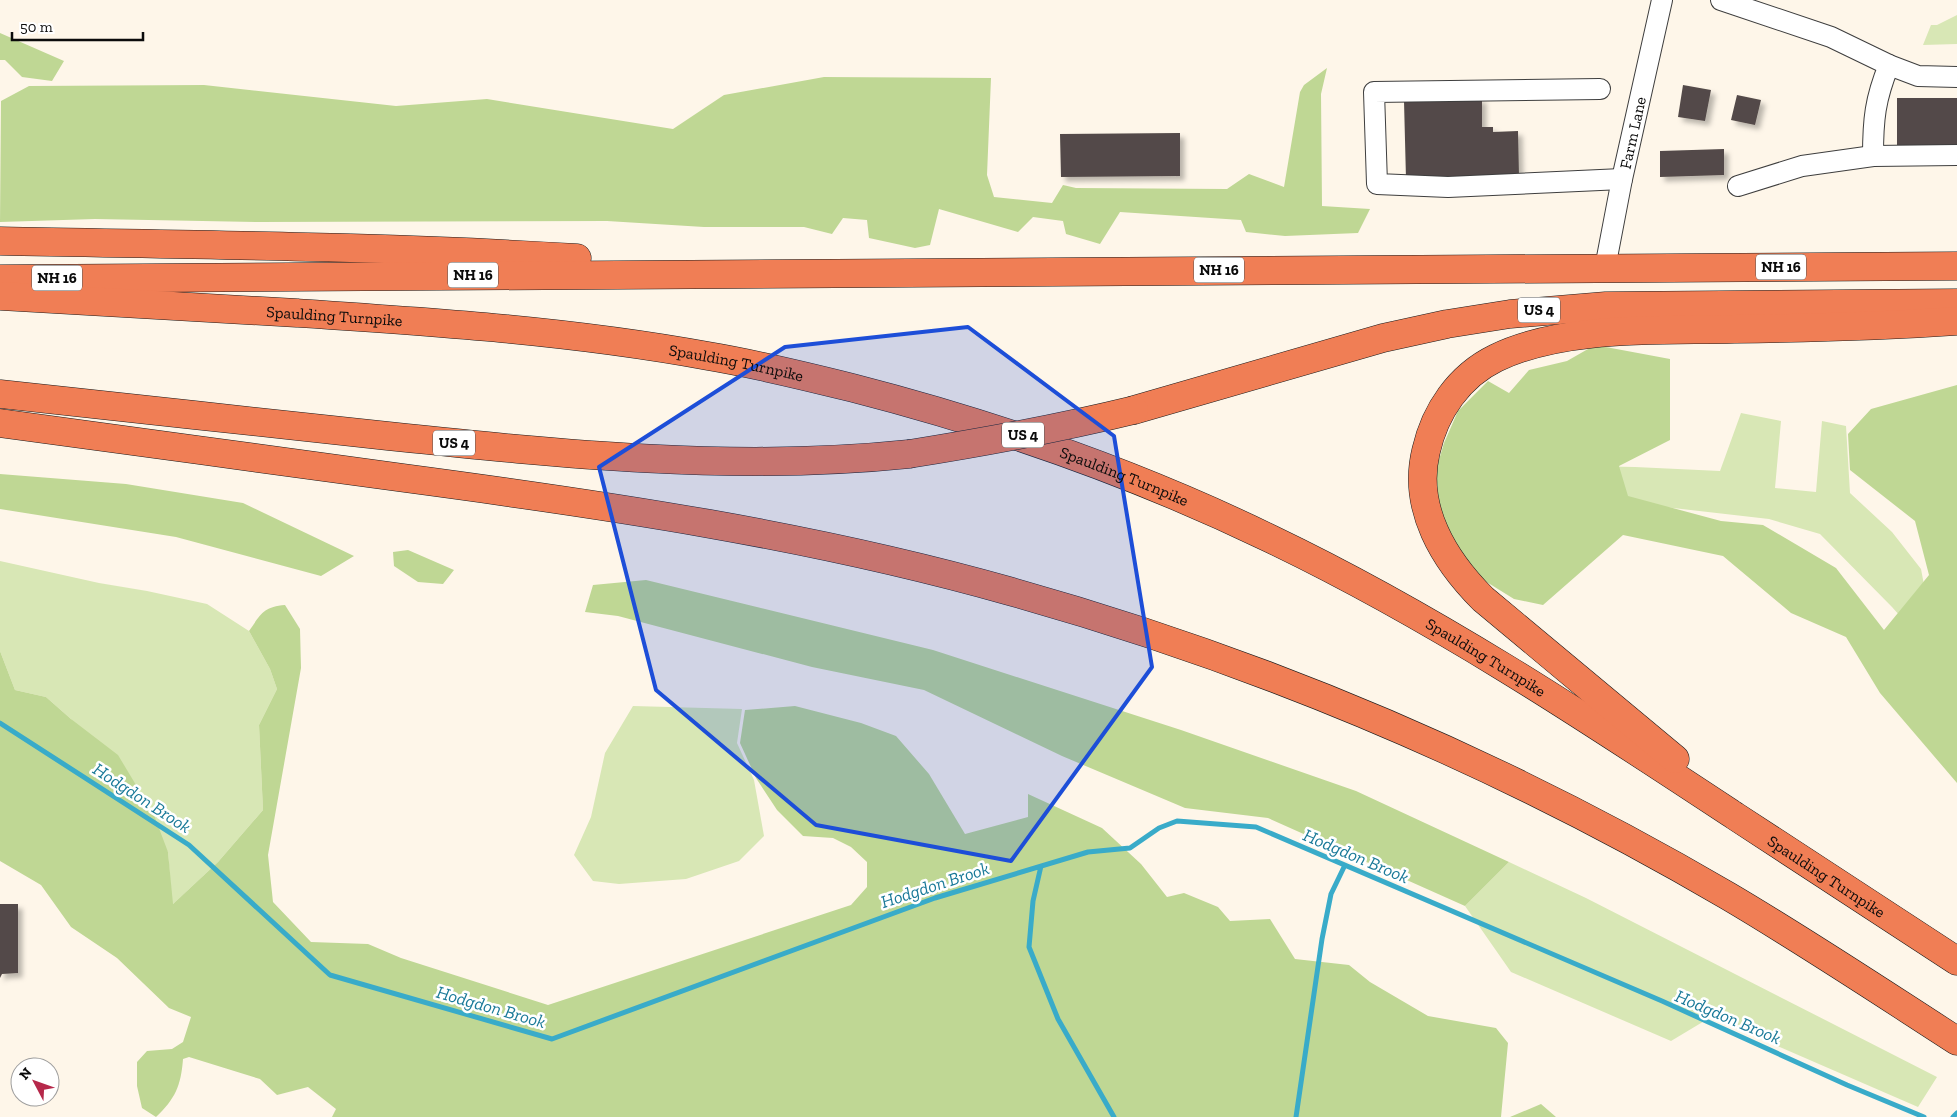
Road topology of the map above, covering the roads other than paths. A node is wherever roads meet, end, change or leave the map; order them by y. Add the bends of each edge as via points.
1 (1662, 0) edge
2 (1721, 0) edge
3 (1889, 65) junction
4 (1957, 77) edge
5 (1600, 89) dead end
6 (1957, 155) edge
7 (1873, 156) junction
8 (1622, 179) junction
9 (1738, 186) dead end
10 (0, 241) edge
11 (1957, 266) edge
12 (1605, 268) junction
13 (833, 273) junction
14 (0, 279) edge
15 (0, 296) edge
16 (1957, 303) edge
17 (1957, 321) edge
18 (0, 394) edge
19 (0, 423) edge
20 (1776, 844) junction
21 (1957, 959) edge
22 (1957, 1041) edge

1 - 8 street, Farm Lane
2 - 3 street via 1831,37
3 - 4 street via 1918,76
3 - 7 street via 1878,90
5 - 8 street via 1374,92 1377,184 1448,187
6 - 7 street
7 - 9 street via 1802,166
8 - 12 street, Farm Lane
10 - 13 highway via 495,253
11 - 12 highway, NH 16
12 - 13 highway, NH 16
13 - 14 highway, NH 16
15 - 20 highway, Spaulding Turnpike via 458,323 586,337 714,356 966,419 1088,461 1199,507 1382,594 1555,699
16 - 18 highway, US 4, bridge via 1606,306 1510,314 1383,338 1134,410 1055,429 910,454 844,460 746,463 550,452
17 - 20 highway via 1860,327 1650,331 1540,342 1494,359 1461,383 1437,417 1429,436 1423,477 1429,518 1447,556 1468,584
19 - 22 highway via 691,520 820,544 946,574 1127,626 1326,699 1439,747 1546,798 1727,895
20 - 21 highway, Spaulding Turnpike

